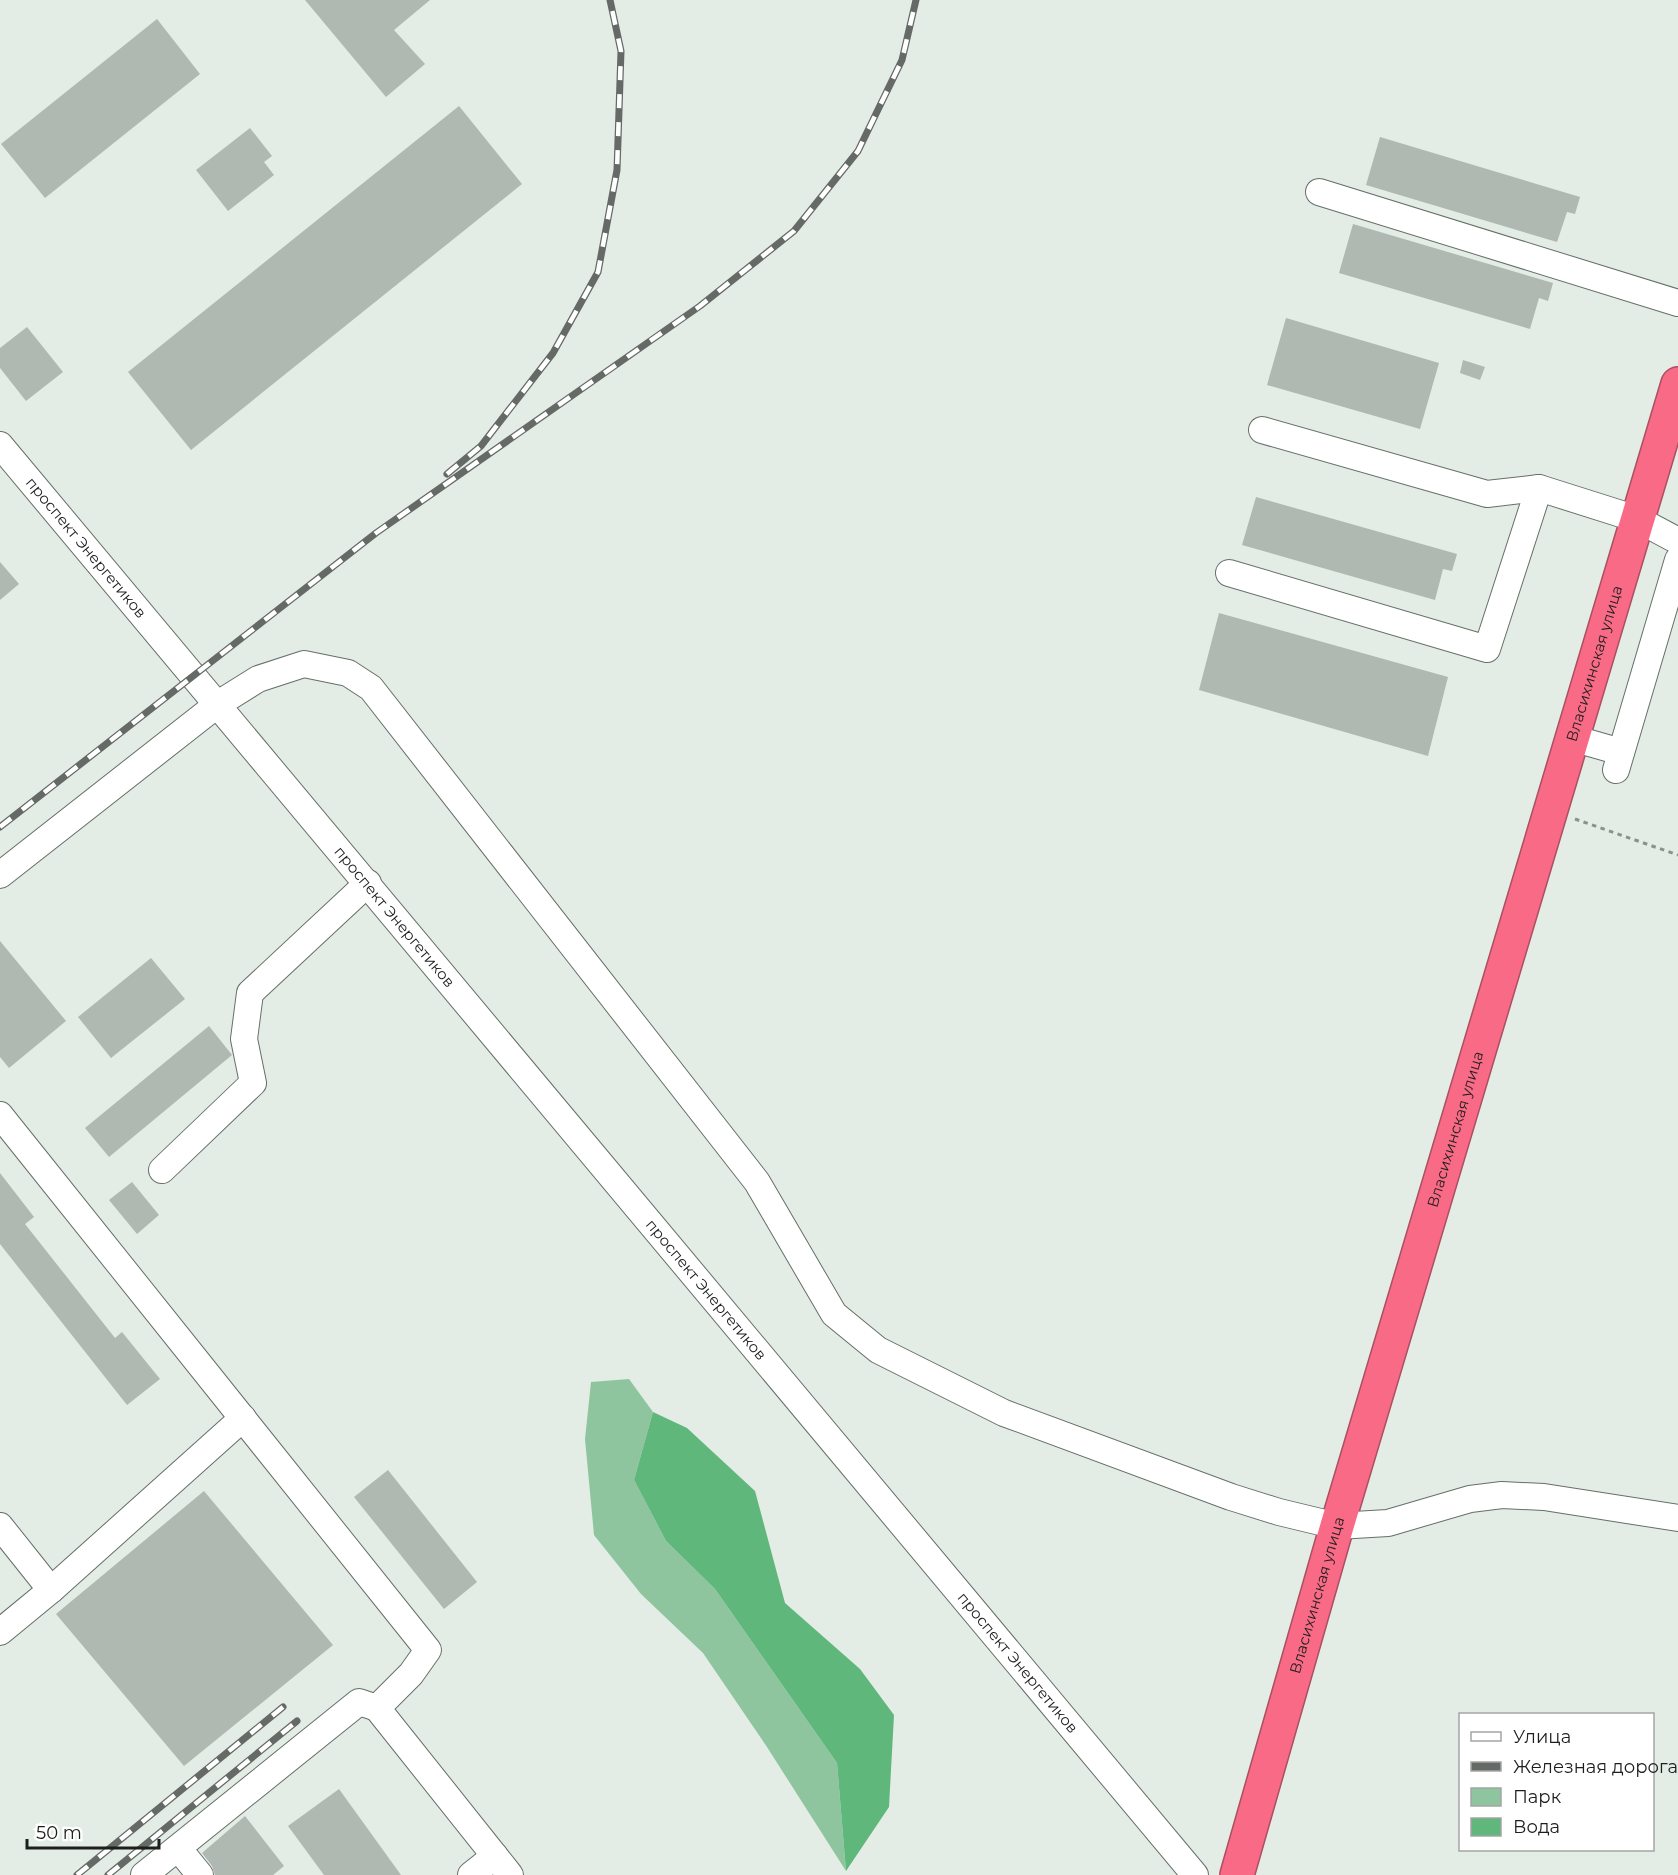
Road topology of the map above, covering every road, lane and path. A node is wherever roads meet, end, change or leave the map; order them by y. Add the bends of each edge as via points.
1 (1319, 192) dead end
2 (1678, 303) edge
3 (1678, 384) edge
4 (1262, 430) dead end
5 (0, 445) edge
6 (1539, 488) junction
7 (1637, 519) junction
8 (1678, 541) edge
9 (1678, 560) edge
10 (1229, 573) dead end
11 (218, 704) junction
12 (1572, 738) junction
13 (1550, 811) junction
14 (1678, 855) edge
15 (0, 874) edge
16 (368, 882) junction
17 (0, 1115) edge
18 (162, 1170) dead end
19 (243, 1418) junction
20 (1678, 1518) edge
21 (0, 1526) edge
22 (1337, 1526) junction
23 (51, 1590) junction
24 (0, 1632) edge
25 (377, 1708) junction
26 (178, 1848) junction
27 (502, 1865) edge
28 (144, 1875) edge
29 (200, 1875) edge
30 (471, 1875) edge
31 (1195, 1875) edge
32 (1237, 1875) edge

1 - 2 street
3 - 7 highway, Власихинская улица
4 - 6 street via 1488,494
5 - 11 street, проспект Энергетиков
6 - 7 street
6 - 10 street via 1488,649
7 - 8 street
7 - 12 highway, Власихинская улица
9 - 12 street via 1619,761
11 - 15 street
11 - 16 street, проспект Энергетиков
11 - 22 street via 258,679 304,664 348,673 371,688 757,1182 834,1314 878,1350 1004,1413 1231,1497
12 - 13 highway, Власихинская улица
13 - 14 path
13 - 22 highway, Власихинская улица
16 - 18 street via 250,993 244,1039 253,1083
16 - 31 street, проспект Энергетиков
17 - 19 street
19 - 23 street
19 - 25 street via 428,1650 411,1674
20 - 22 street via 1544,1497 1502,1495 1470,1499 1388,1523
21 - 23 street
22 - 32 highway, Власихинская улица
23 - 24 street
25 - 26 street via 359,1702
25 - 27 street
26 - 28 street
26 - 29 street
27 - 30 street

